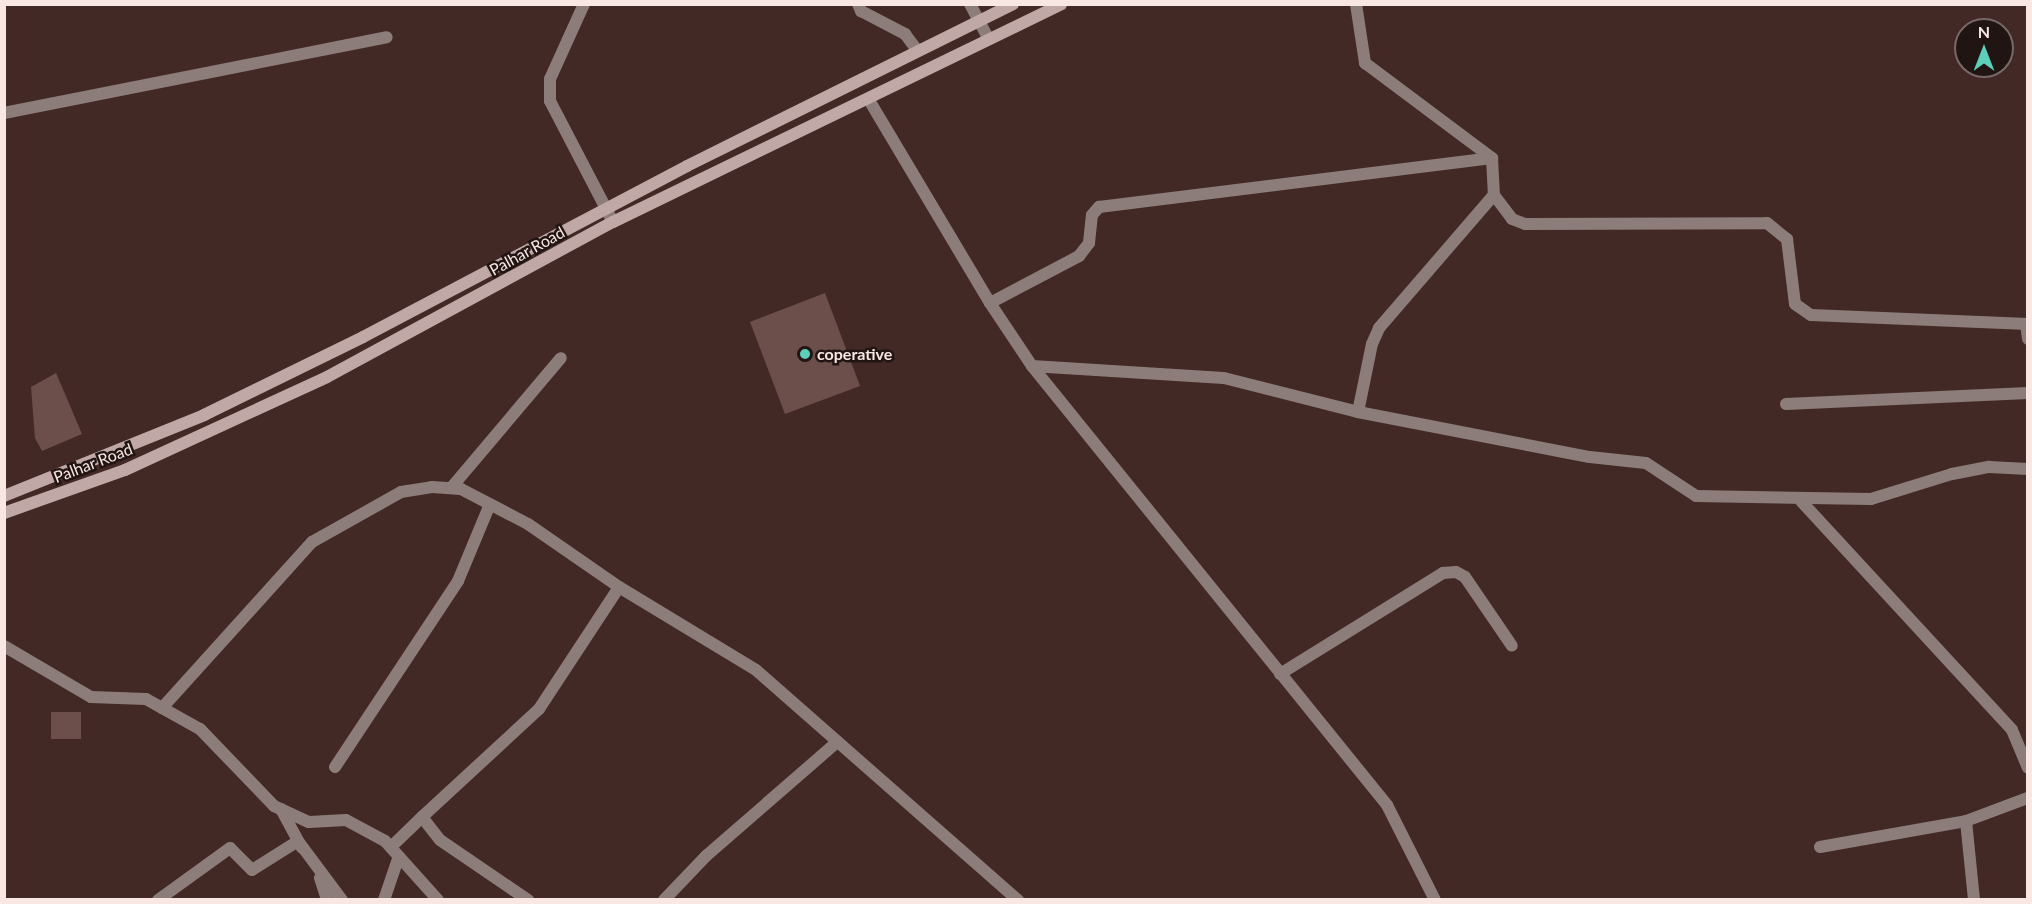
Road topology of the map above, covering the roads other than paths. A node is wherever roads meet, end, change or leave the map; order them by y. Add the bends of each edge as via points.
1 (584, 4) edge
2 (858, 4) edge
3 (969, 4) edge
4 (1013, 4) edge
5 (1061, 4) edge
6 (1356, 4) edge
7 (978, 21) junction
8 (387, 37) dead end
9 (988, 38) junction
10 (918, 51) junction
11 (869, 99) junction
12 (4, 113) edge
13 (1492, 158) junction
14 (1494, 195) junction
15 (606, 209) junction
16 (613, 222) junction
17 (990, 303) junction
18 (2027, 324) edge
19 (2028, 339) edge
20 (561, 358) dead end
21 (1032, 366) junction
22 (2028, 393) edge
23 (1786, 404) dead end
24 (1358, 412) junction
25 (2028, 469) edge
26 (451, 488) junction
27 (4, 496) edge
28 (1801, 501) junction
29 (490, 504) junction
30 (4, 513) edge
31 (619, 587) junction
32 (4, 646) edge
33 (1512, 646) dead end
34 (1280, 674) junction
35 (162, 708) junction
36 (837, 742) junction
37 (335, 767) dead end
38 (2028, 768) edge
39 (2028, 798) edge
40 (281, 809) junction
41 (422, 817) junction
42 (1966, 821) junction
43 (298, 841) junction
44 (1820, 847) dead end
45 (395, 852) junction
46 (158, 900) edge
47 (327, 900) edge
48 (342, 900) edge
49 (384, 900) edge
50 (438, 900) edge
51 (528, 900) edge
52 (664, 900) edge
53 (1018, 900) edge
54 (1435, 900) edge
55 (1974, 900) edge

1 - 15 street via 550,79 550,100
2 - 10 street via 861,11 905,34
3 - 7 street
4 - 7 main road, Palhar Road
5 - 9 main road, Palhar Road
6 - 13 street via 1365,63
7 - 9 street
7 - 10 main road, Palhar Road
8 - 12 street
9 - 11 main road, Palhar Road
10 - 15 main road, Palhar Road
11 - 16 main road, Palhar Road
11 - 17 street
13 - 14 street
13 - 17 street via 1099,207 1092,215 1089,243 1079,256
14 - 18 street via 1512,219 1525,224 1767,223 1787,239 1795,304 1811,315
14 - 24 street via 1379,328
15 - 16 street
15 - 27 main road, Palhar Road via 363,337 204,415
16 - 30 main road, Palhar Road via 327,377 125,470
17 - 21 street
18 - 19 street
20 - 26 street
21 - 24 street via 1224,378
21 - 34 street
22 - 23 street
24 - 28 street via 1590,457 1646,463 1696,496
25 - 28 street via 1989,467 1952,474 1871,499
26 - 29 street
26 - 35 street via 401,492 312,542
28 - 38 street via 2012,730
29 - 31 street via 528,524
29 - 37 street via 458,581
31 - 36 street via 756,670
31 - 41 street via 539,709
32 - 35 street via 91,697 146,699
33 - 34 street via 1465,577 1456,572 1443,573
34 - 54 street via 1387,805
35 - 40 street via 200,729
36 - 52 street via 706,856
36 - 53 street
39 - 42 street
40 - 43 street
40 - 45 street via 309,822 346,820
41 - 45 street
41 - 51 street via 440,840
42 - 44 street
42 - 55 street
43 - 46 street via 252,870 230,848
43 - 47 street via 315,867
43 - 48 street
45 - 49 street
45 - 50 street

